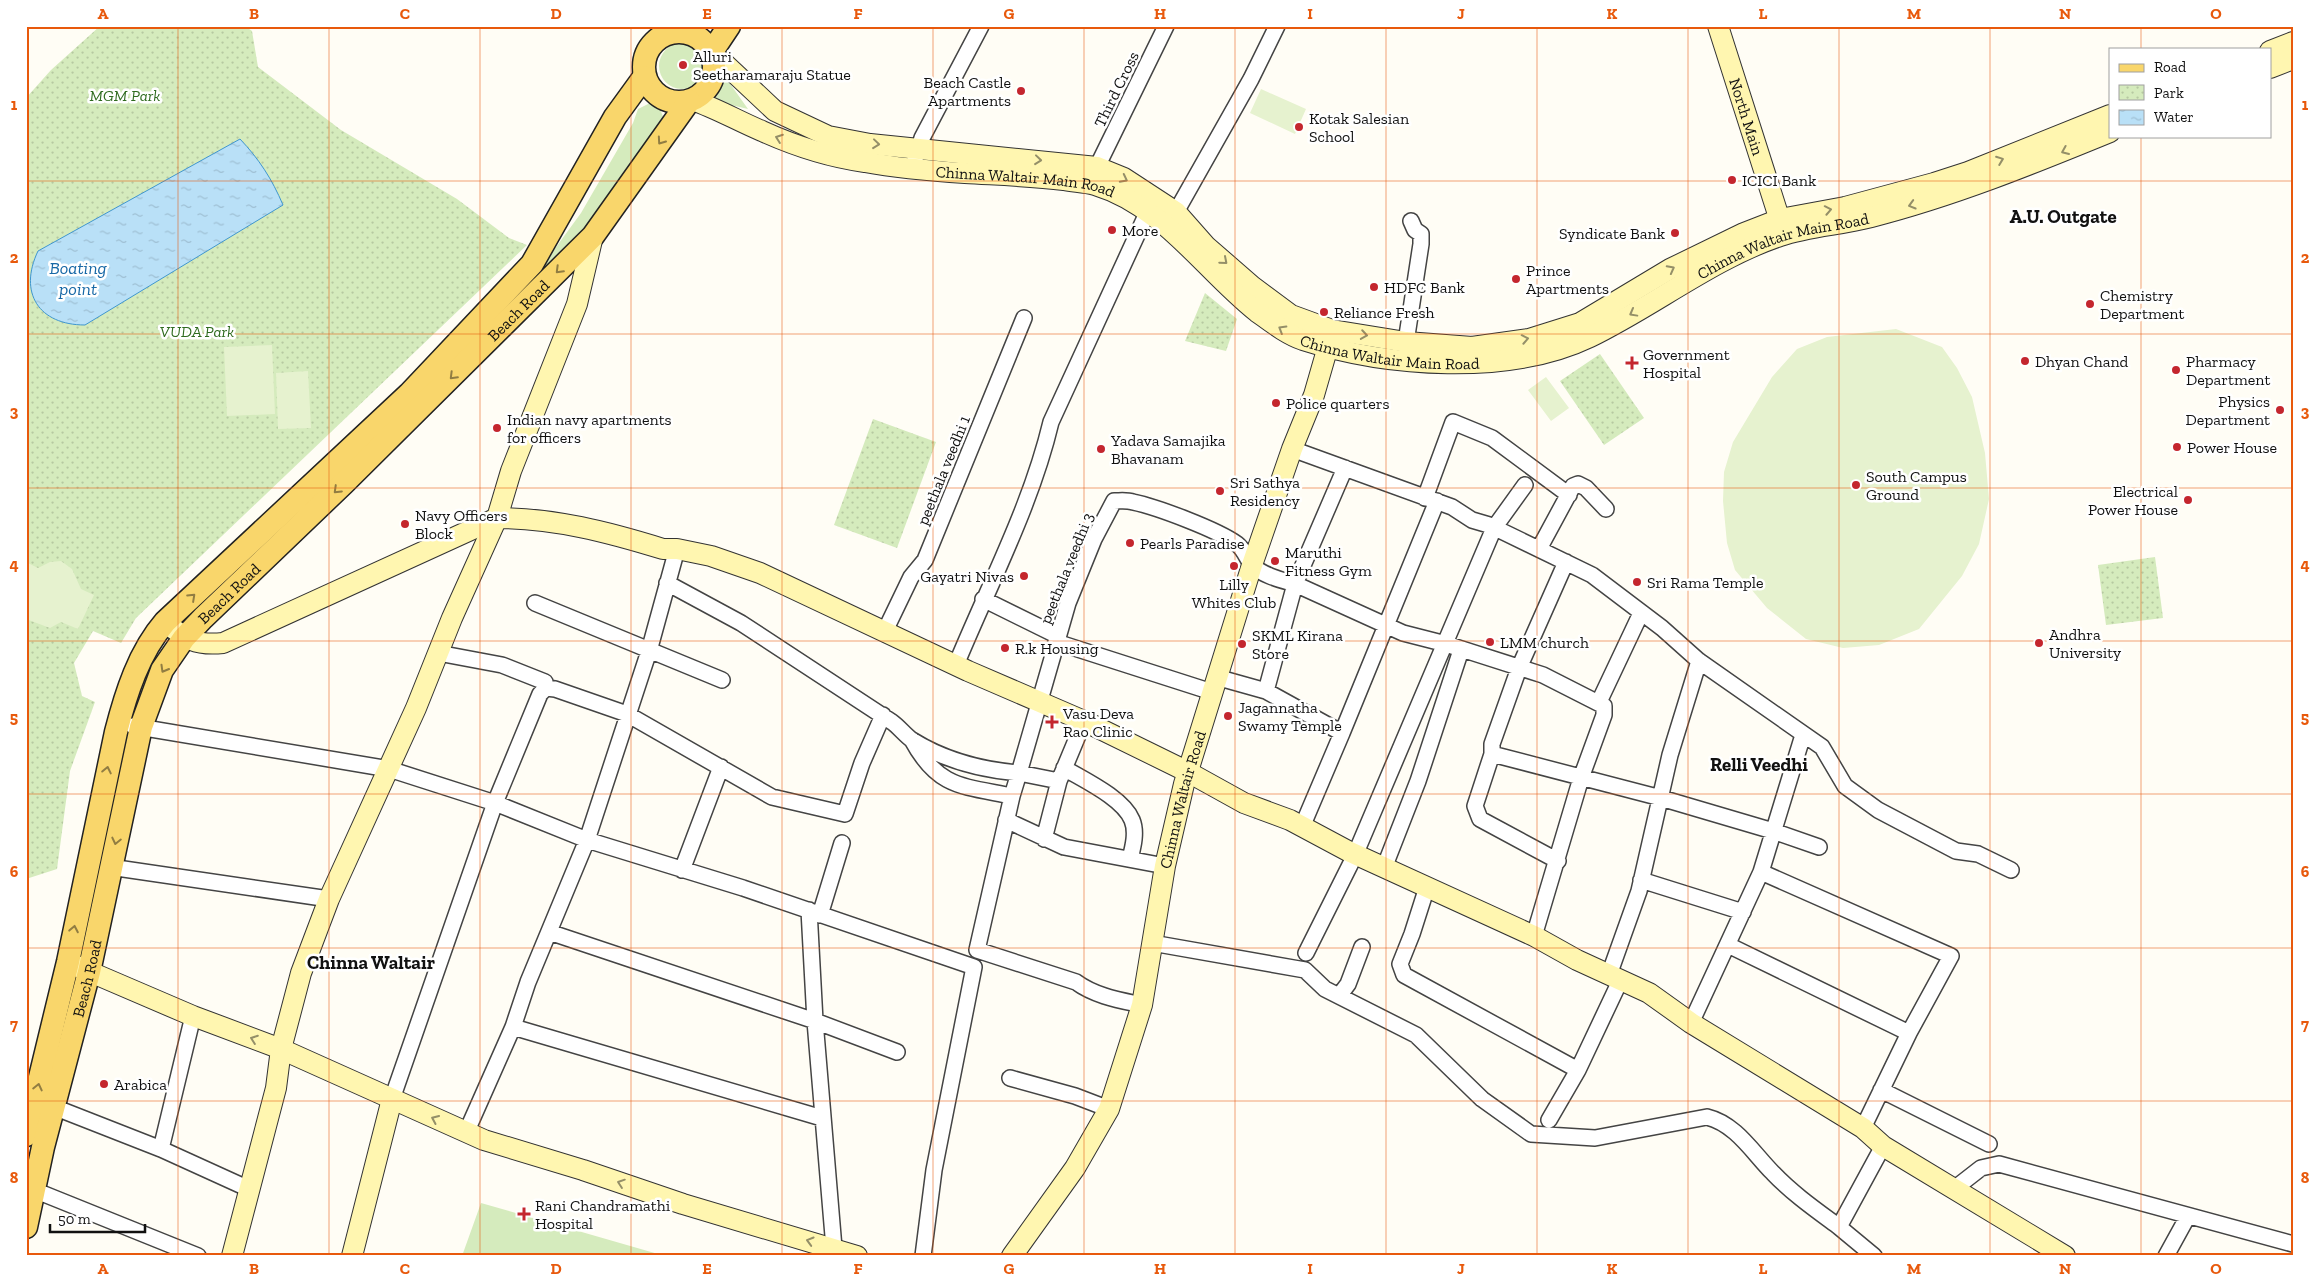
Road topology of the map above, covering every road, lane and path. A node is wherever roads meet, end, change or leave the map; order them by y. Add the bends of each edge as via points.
1 (729, 26) edge
2 (981, 26) edge
3 (1166, 26) edge
4 (1277, 26) edge
5 (1718, 26) edge
6 (675, 29) edge
7 (2293, 42) edge
8 (2272, 50) edge
9 (712, 55) junction
10 (2293, 59) edge
11 (2272, 67) edge
12 (644, 77) junction
13 (690, 101) junction
14 (2109, 115) edge
15 (2109, 132) edge
16 (918, 148) junction
17 (1097, 167) junction
18 (913, 168) junction
19 (1148, 211) junction
20 (1176, 212) junction
21 (1411, 221) dead end
22 (1782, 227) junction
23 (593, 236) junction
24 (1024, 318) dead end
25 (1330, 339) junction
26 (1406, 342) junction
27 (1292, 449) junction
28 (1345, 468) junction
29 (1525, 485) dead end
30 (1569, 495) junction
31 (1431, 500) junction
32 (1606, 509) dead end
33 (497, 518) junction
34 (1494, 528) junction
35 (677, 549) junction
36 (1539, 549) junction
37 (1566, 562) junction
38 (1252, 565) junction
39 (667, 584) junction
40 (1296, 584) junction
41 (983, 599) junction
42 (535, 603) dead end
43 (1641, 613) junction
44 (165, 622) junction
45 (1386, 626) junction
46 (885, 631) junction
47 (184, 638) junction
48 (1057, 639) junction
49 (1446, 644) junction
50 (1461, 650) junction
51 (649, 651) junction
52 (438, 652) junction
53 (1699, 661) junction
54 (956, 665) junction
55 (1519, 668) junction
56 (722, 680) dead end
57 (545, 682) dead end
58 (1214, 684) junction
59 (1266, 692) junction
60 (1041, 702) junction
61 (1599, 702) junction
62 (627, 714) junction
63 (883, 715) junction
64 (1084, 722) junction
65 (118, 724) junction
66 (141, 728) junction
67 (1342, 733) junction
68 (1803, 734) junction
69 (912, 740) junction
70 (1492, 754) junction
71 (721, 767) junction
72 (389, 769) junction
73 (1188, 772) junction
74 (1019, 773) junction
75 (1061, 774) junction
76 (1581, 778) junction
77 (1012, 796) junction
78 (1661, 798) junction
79 (495, 803) junction
80 (1006, 820) junction
81 (1302, 827) junction
82 (1774, 831) junction
83 (1044, 839) junction
84 (587, 840) junction
85 (842, 843) dead end
86 (1819, 847) dead end
87 (1355, 855) junction
88 (1130, 859) junction
89 (1558, 861) junction
90 (1165, 866) junction
91 (110, 867) junction
92 (1384, 868) junction
93 (682, 870) junction
94 (2011, 870) dead end
95 (1761, 872) junction
96 (1642, 880) junction
97 (1427, 887) junction
98 (329, 899) junction
99 (1743, 912) junction
100 (815, 913) junction
101 (549, 932) junction
102 (1534, 936) junction
103 (1152, 943) junction
104 (1728, 945) junction
105 (1362, 947) dead end
106 (977, 950) junction
107 (1306, 952) dead end
108 (68, 962) junction
109 (974, 967) junction
110 (89, 972) junction
111 (1615, 978) junction
112 (1339, 996) junction
113 (1142, 1004) junction
114 (193, 1016) junction
115 (815, 1021) junction
116 (1691, 1022) junction
117 (512, 1027) junction
118 (1909, 1033) junction
119 (281, 1049) junction
120 (897, 1052) dead end
121 (1578, 1070) junction
122 (1010, 1078) dead end
123 (1881, 1090) junction
124 (392, 1099) junction
125 (1110, 1109) junction
126 (64, 1111) dead end
127 (822, 1118) junction
128 (1549, 1120) dead end
129 (1862, 1128) junction
130 (466, 1133) junction
131 (32, 1142) edge
132 (1990, 1144) dead end
133 (1883, 1146) junction
134 (161, 1149) junction
135 (1954, 1189) junction
136 (249, 1190) junction
137 (44, 1194) dead end
138 (2188, 1216) junction
139 (26, 1227) edge
140 (1839, 1227) junction
141 (2293, 1244) edge
142 (834, 1248) junction
143 (2042, 1250) edge
144 (198, 1256) edge
145 (232, 1256) edge
146 (352, 1256) edge
147 (857, 1256) edge
148 (923, 1256) edge
149 (1012, 1256) edge
150 (1874, 1256) edge
151 (2065, 1256) edge
152 (2166, 1256) edge

1 - 9 main road
2 - 16 street
3 - 17 street, Third Cross
4 - 20 street
5 - 22 street, North Main
6 - 9 main road via 696,36 707,45
6 - 12 main road via 656,39 647,50 643,63
7 - 8 street
9 - 13 main road via 715,71 710,84 701,95
9 -> 16 street, Chinna Waltair Main Road via 775,111 828,136
10 - 11 street
12 - 13 main road via 651,90 662,98 675,103
44 -> 12 main road, Beach Road via 409,394 532,264 614,117
18 -> 13 street, Chinna Waltair Main Road via 825,154
13 -> 23 main road, Beach Road
22 -> 14 street, Chinna Waltair Main Road via 1976,169
15 -> 22 street, Chinna Waltair Main Road via 1935,199 1868,218
16 -> 17 street, Chinna Waltair Main Road
16 - 18 street
17 -> 20 street, Chinna Waltair Main Road via 1124,178
18 - 19 street, Chinna Waltair Main Road via 1025,175 1094,184
25 -> 19 street, Chinna Waltair Main Road via 1296,338 1269,321
19 - 41 street via 1051,422 1030,491
20 -> 25 street, Chinna Waltair Main Road via 1206,246 1252,286
21 - 26 street via 1421,234 1421,244
22 -> 25 street, Chinna Waltair Main Road via 1588,338 1541,354 1485,363 1444,362 1362,354
26 -> 22 street, Chinna Waltair Main Road via 1472,347 1529,339 1580,322 1670,269 1744,233
23 - 33 street via 577,304 511,471
23 -> 47 main road, Beach Road
24 - 46 street, peethala veedhi 1 via 925,560 911,577
25 -> 26 street, Chinna Waltair Main Road
25 - 27 street, Chinna Waltair Road via 1314,395
27 - 28 street
27 - 38 street, Chinna Waltair Road
28 - 31 street
28 - 40 street
29 - 34 street
30 - 31 street via 1492,438 1453,422
30 - 32 street via 1573,486 1582,485
30 - 36 street
31 - 34 street
31 - 45 street
33 - 35 street via 562,523 663,549
33 - 47 street via 223,643 208,645
33 - 52 street
34 - 36 street
34 - 49 street
35 - 39 street
35 - 46 street via 711,556 760,573
36 - 37 street
37 - 43 street via 1592,575
37 - 55 street
38 - 40 street, peethala veedhi 3
38 - 48 street, peethala veedhi 3 via 1236,544 1193,523 1132,501 1114,501 1094,539
38 - 58 street, Chinna Waltair Road via 1224,661
39 - 51 street
39 - 63 street via 741,623
40 - 45 street, peethala veedhi 3
40 - 59 street
41 - 48 street
41 - 54 street
42 - 51 street
43 - 53 street
43 - 61 street
44 - 47 street
44 - 65 main road, Beach Road via 154,635 136,672
45 - 49 street, peethala veedhi 3
45 - 67 street
46 - 54 street
47 -> 66 main road, Beach Road via 162,670
48 - 58 street
48 - 60 street, peethala veedhi 3
49 - 50 street, peethala veedhi 3
49 - 87 street
50 - 55 street, peethala veedhi 3
50 - 92 street via 1418,781
51 - 56 street
51 - 62 street
52 - 57 street via 502,665
52 - 72 street
53 - 68 street
53 - 78 street via 1670,755
54 - 60 street
55 - 61 street, peethala veedhi 3
55 - 70 street via 1492,744
58 - 59 street
58 - 73 street, Chinna Waltair Road
59 - 67 street
60 - 64 street
60 - 74 street, peethala veedhi 3
61 - 76 street via 1605,710
62 - 71 street
62 - 79 street via 546,688 540,694
62 - 84 street
63 - 69 street
63 - 71 street via 845,814 772,797
64 - 73 street
64 - 75 street
65 - 66 street
108 -> 65 main road, Beach Road
66 - 72 street
66 -> 91 main road, Beach Road
67 - 81 street
68 - 82 street
68 - 94 street via 1822,747 1845,786 1878,810 1956,851 1978,854
69 - 74 street via 973,765
69 - 77 street via 935,773 946,780
70 - 76 street
70 - 89 street via 1475,806 1480,819
71 - 93 street
72 - 79 street
72 - 98 street
73 - 81 street via 1244,802
73 - 90 street, Chinna Waltair Road
74 - 75 street
74 - 77 street, peethala veedhi 3
75 - 83 street
75 - 88 street via 1102,791 1124,809 1132,820 1134,831
76 - 78 street
76 - 89 street
77 - 80 street, peethala veedhi 3
78 - 82 street
78 - 96 street
79 - 84 street
79 - 124 street
80 - 83 street
80 - 106 street, peethala veedhi 3
81 - 87 street
82 - 86 street
82 - 95 street
83 - 88 street via 1064,847
84 - 93 street
84 - 101 street
85 - 100 street
87 - 92 street
87 - 107 street
88 - 90 street
89 - 102 street
90 - 103 street, Chinna Waltair Road
91 - 98 street
91 - 110 main road, Beach Road
92 - 97 street
93 - 100 street
95 - 99 street
95 - 118 street via 1950,956
96 - 99 street
96 - 111 street
97 - 102 street
97 - 121 street via 1400,964 1404,975
98 - 119 street via 301,974
99 - 104 street
100 - 109 street
100 - 115 street
101 - 115 street
101 - 117 street
102 - 111 street
103 - 112 street via 1305,970 1325,989
103 - 113 street, Chinna Waltair Road
104 - 116 street
104 - 118 street
105 - 112 street via 1348,984
106 - 109 street, peethala veedhi 3
106 - 113 street via 1076,982 1097,993
108 - 110 street
131 -> 108 main road, Beach Road
109 - 148 street, peethala veedhi 3 via 934,1170
110 - 114 street
110 - 131 main road, Beach Road
111 - 116 street via 1649,993
111 - 121 street
112 - 140 street via 1416,1035 1482,1099 1531,1134 1595,1138 1707,1118 1718,1120 1749,1144 1773,1173 1806,1203
113 - 125 street, Chinna Waltair Road
119 -> 114 street
114 - 134 street
115 - 120 street
115 - 127 street
116 - 129 street
117 - 127 street
117 - 130 street
118 - 123 street
119 - 124 street
119 - 136 street via 276,1088
121 - 128 street
122 - 125 street
123 - 129 street
123 - 132 street
130 -> 124 street
124 - 146 street
125 - 149 street, Chinna Waltair Road via 1075,1168
126 - 134 street
127 - 142 street
129 - 133 street
142 -> 130 street via 683,1204
131 - 139 main road, Beach Road
133 - 135 street
133 - 140 street
134 - 136 street
135 - 138 street via 1981,1168 1999,1164
135 - 143 street
136 - 145 street
137 - 144 street
138 - 141 street
138 - 152 street
140 - 150 street
142 - 147 street
143 - 151 street

